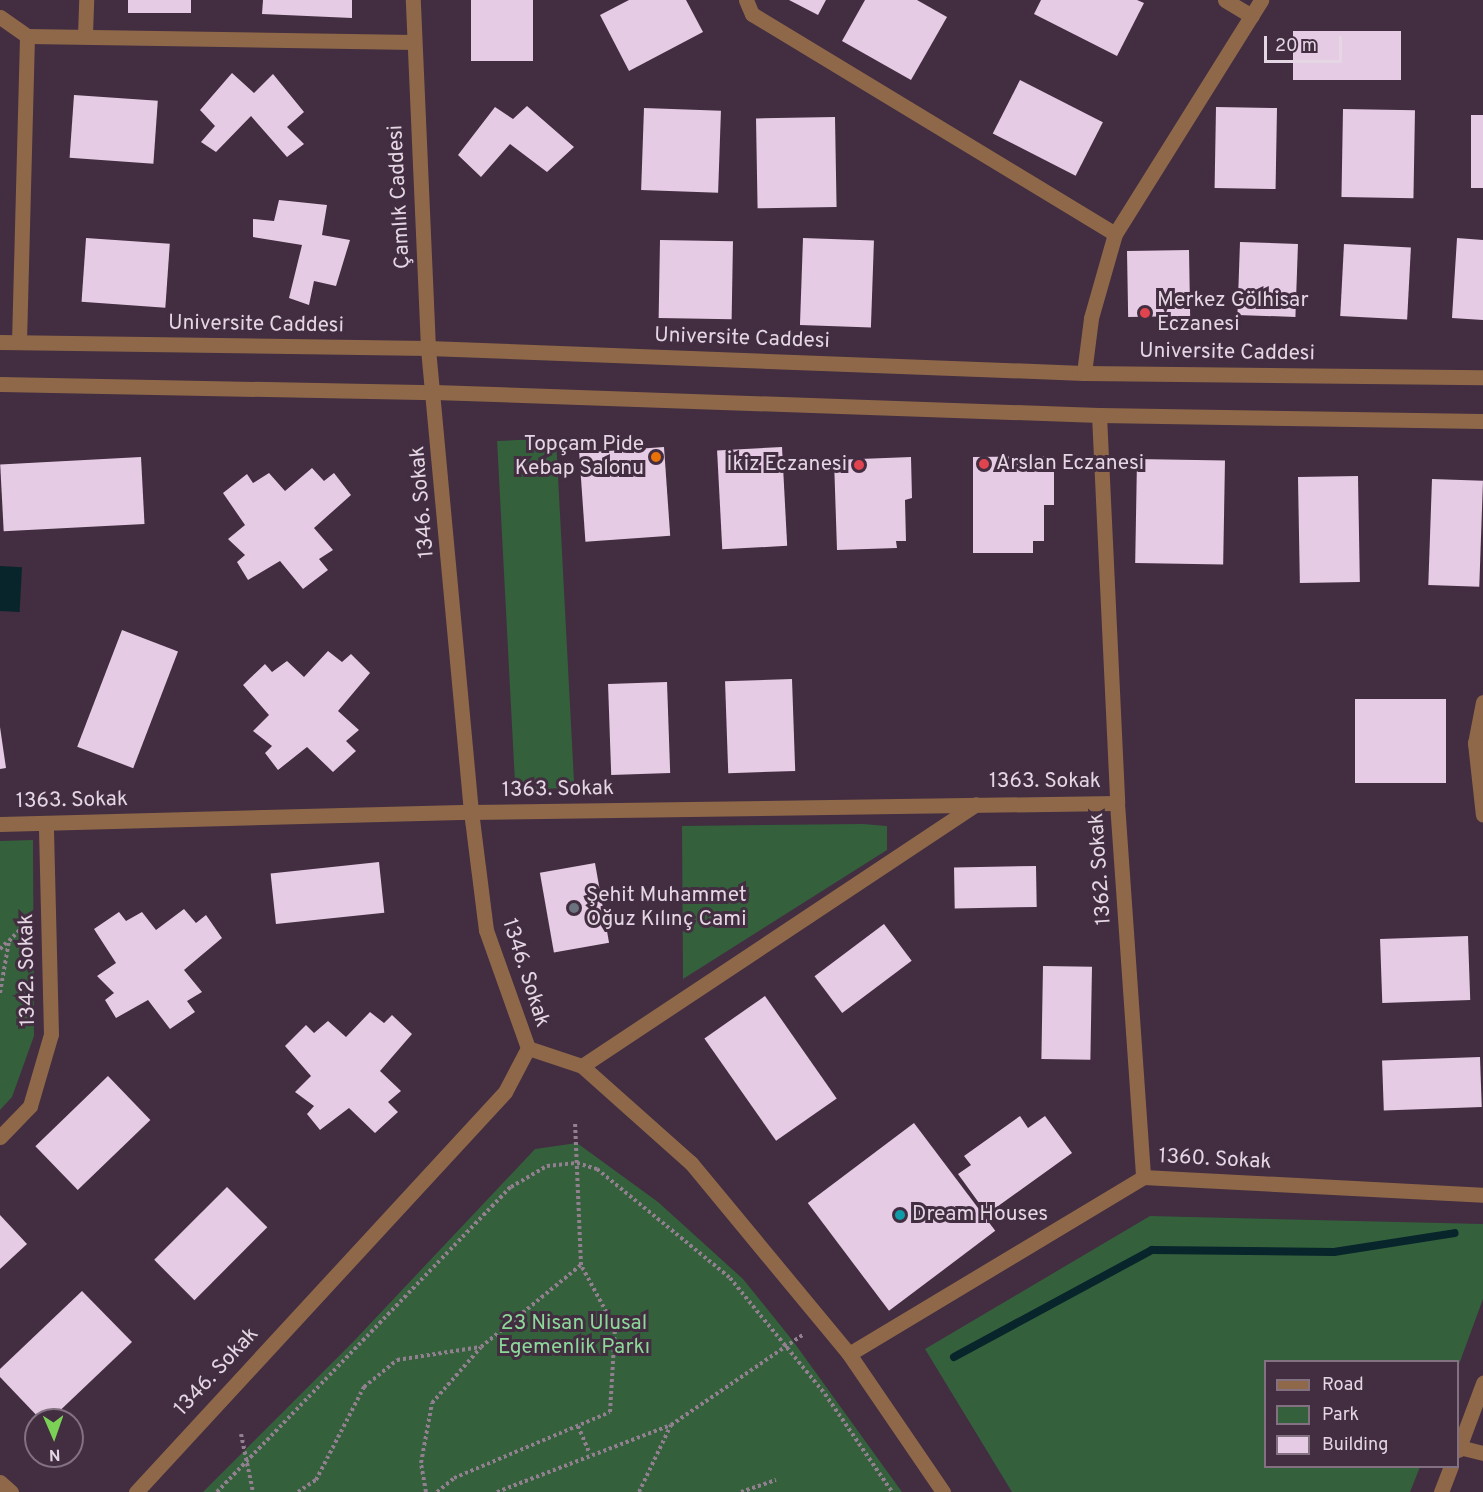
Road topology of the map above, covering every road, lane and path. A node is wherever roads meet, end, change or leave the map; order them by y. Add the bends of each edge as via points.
1 (86, 0) edge
2 (413, 0) edge
3 (746, 0) edge
4 (1225, 0) edge
5 (1261, 0) edge
6 (1252, 16) junction
7 (0, 17) edge
8 (85, 35) junction
9 (27, 36) junction
10 (414, 42) junction
11 (1114, 234) junction
12 (0, 342) edge
13 (19, 342) junction
14 (428, 348) junction
15 (1084, 373) junction
16 (1483, 377) edge
17 (0, 384) edge
18 (434, 392) junction
19 (1099, 415) junction
20 (1483, 421) edge
21 (1483, 702) edge
22 (1118, 803) junction
23 (976, 804) junction
24 (471, 812) junction
25 (1483, 815) edge
26 (46, 823) junction
27 (0, 824) edge
28 (47, 901) junction
29 (0, 941) edge
30 (9, 941) junction
31 (0, 949) edge
32 (0, 993) edge
33 (528, 1048) junction
34 (582, 1066) junction
35 (575, 1121) dead end
36 (0, 1137) edge
37 (578, 1162) junction
38 (1143, 1177) junction
39 (1483, 1195) edge
40 (581, 1265) junction
41 (804, 1334) dead end
42 (786, 1346) junction
43 (481, 1347) junction
44 (849, 1354) junction
45 (1483, 1383) edge
46 (671, 1425) junction
47 (578, 1426) junction
48 (241, 1434) dead end
49 (1459, 1445) edge
50 (1459, 1448) edge
51 (1483, 1453) edge
52 (590, 1454) junction
53 (247, 1462) junction
54 (1451, 1468) edge
55 (776, 1480) dead end
56 (0, 1482) edge
57 (11, 1492) edge
58 (136, 1492) edge
59 (217, 1492) edge
60 (253, 1492) edge
61 (298, 1492) edge
62 (426, 1492) edge
63 (437, 1492) edge
64 (496, 1492) edge
65 (639, 1492) edge
66 (741, 1492) edge
67 (892, 1492) edge
68 (943, 1492) edge
69 (1441, 1492) edge

1 - 8 street
2 - 10 street, Çamlık Caddesi
3 - 11 street via 752,14
4 - 6 street
5 - 6 street
6 - 11 street
7 - 9 street
8 - 9 street
8 - 10 street
9 - 13 street
10 - 14 street, Çamlık Caddesi
11 - 15 street via 1091,318
12 - 13 street, Universite Caddesi
13 - 14 street, Universite Caddesi
14 - 15 street, Universite Caddesi
14 - 18 street, Çamlık Caddesi
15 - 16 street, Universite Caddesi
17 - 18 street
18 - 19 street
18 - 24 street, 1346. Sokak
19 - 20 street
19 - 22 street, 1362. Sokak
21 - 25 street via 1475,743
22 - 23 street, 1363. Sokak
22 - 38 street, 1362. Sokak
23 - 24 street, 1363. Sokak
23 - 34 street
24 - 26 street, 1363. Sokak
24 - 33 street, 1346. Sokak via 486,930
26 - 27 street, 1363. Sokak
26 - 28 street, 1342. Sokak
28 - 30 path
28 - 36 street, 1342. Sokak via 51,1034 30,1106
29 - 30 path
30 - 31 path
30 - 32 path
33 - 34 street
33 - 58 street, 1346. Sokak via 504,1092
34 - 44 street via 691,1163
35 - 37 path
37 - 40 path
37 - 42 path via 597,1169 730,1278
37 - 53 path via 547,1166 511,1187
38 - 39 street, 1360. Sokak
38 - 44 street, 1360. Sokak
40 - 43 path
40 - 47 path via 615,1328 610,1412
41 - 42 path
42 - 46 path
42 - 67 path via 825,1394
43 - 61 path via 397,1360 364,1387 316,1480
43 - 62 path via 432,1403 421,1463
44 - 68 street
45 - 49 street
46 - 52 path
46 - 65 path
47 - 52 path
47 - 63 path via 454,1478
48 - 53 path
50 - 51 street
52 - 64 path
53 - 59 path
53 - 60 path
54 - 69 street
55 - 66 path
56 - 57 street

